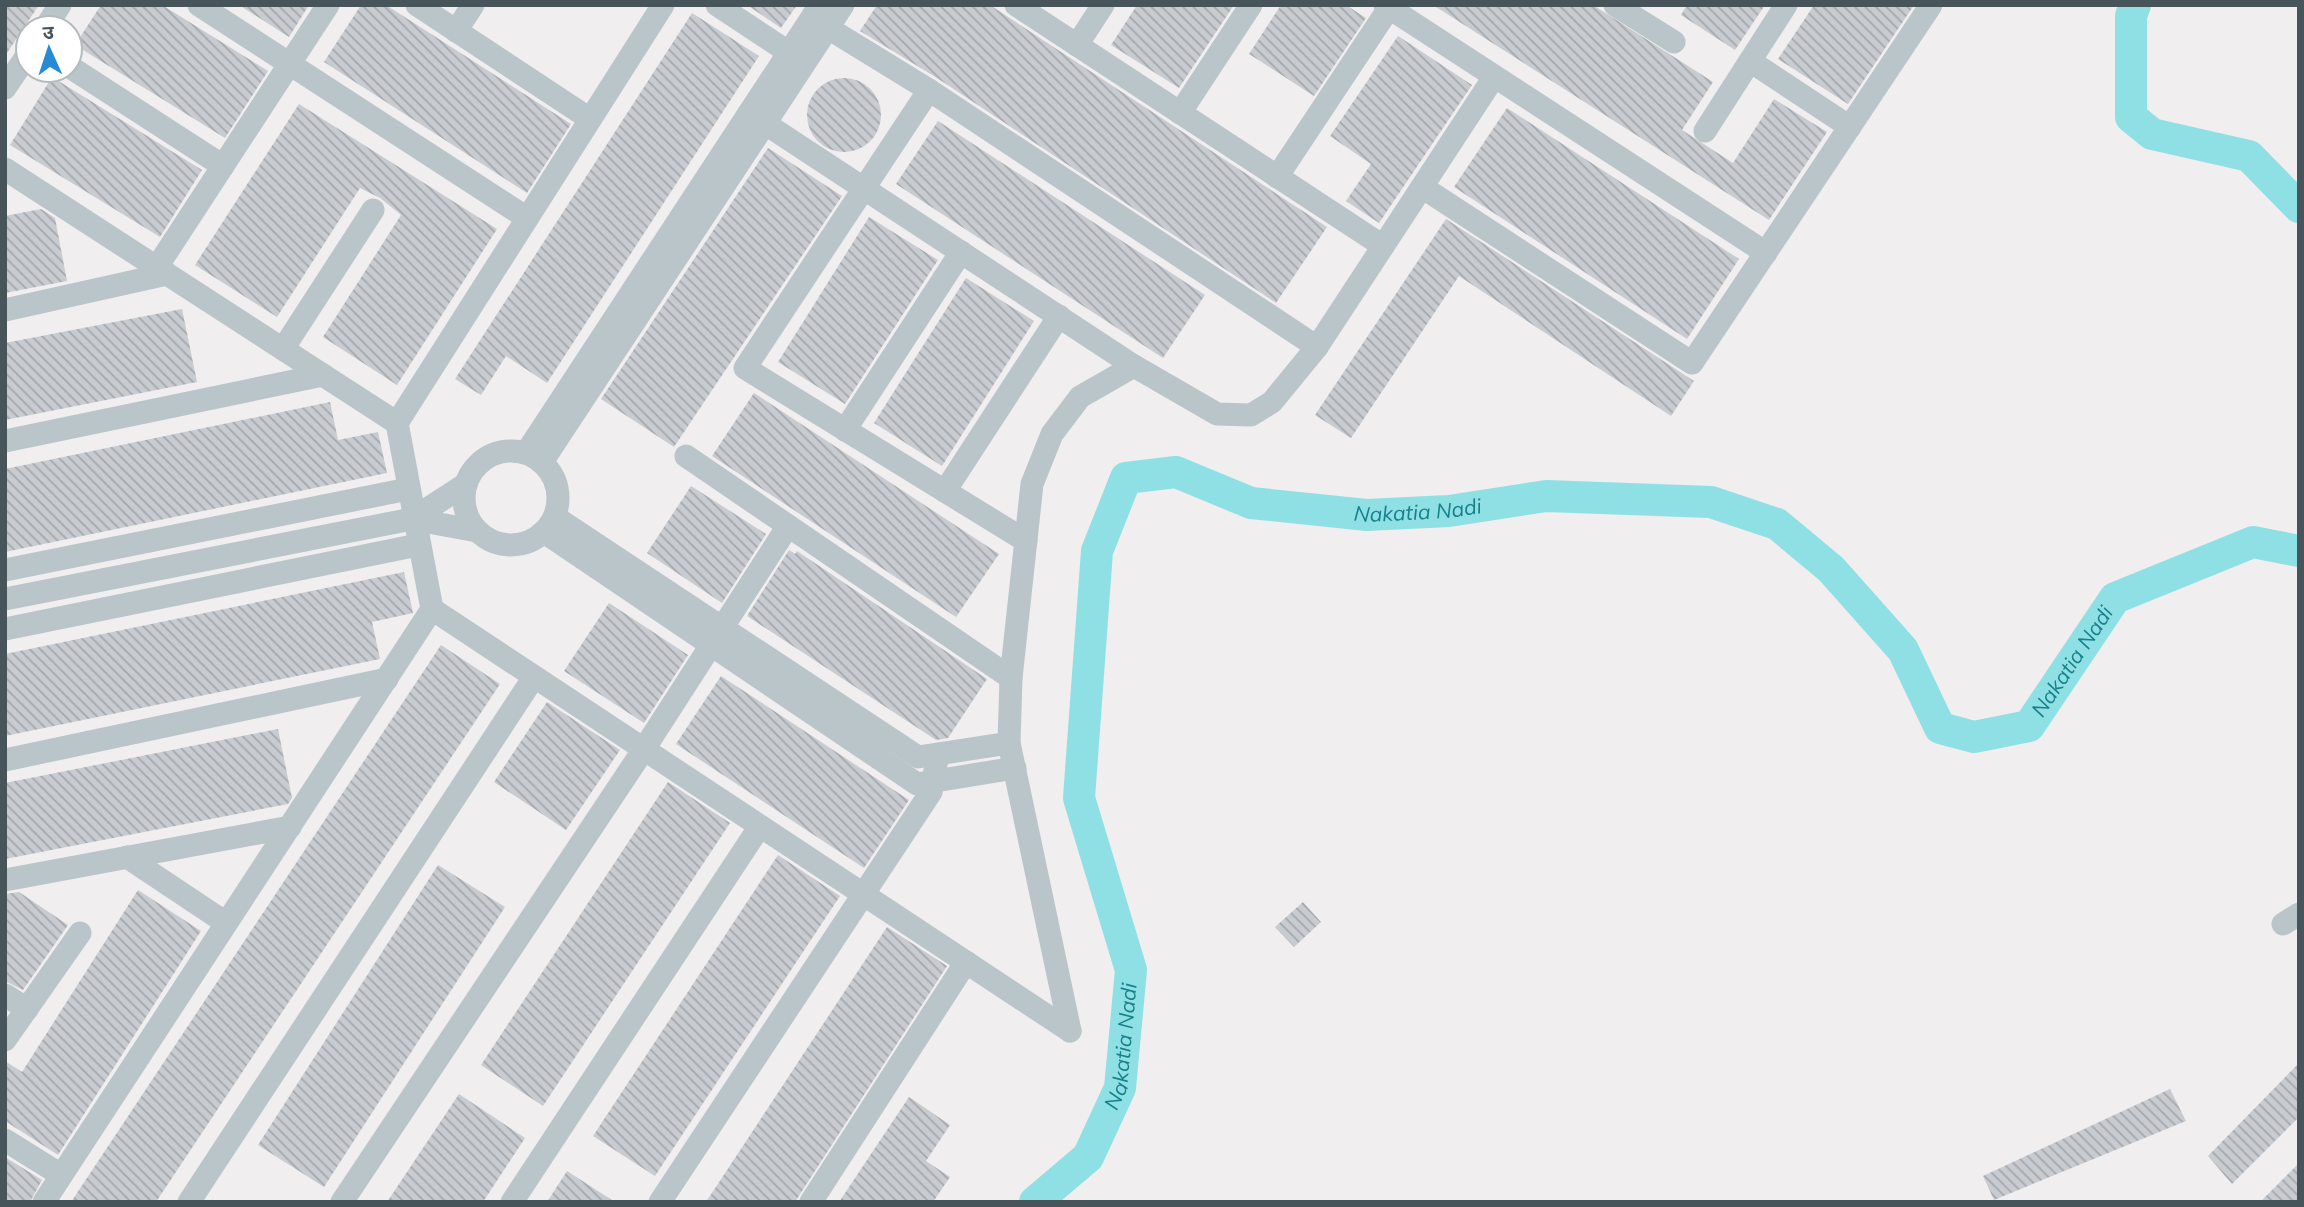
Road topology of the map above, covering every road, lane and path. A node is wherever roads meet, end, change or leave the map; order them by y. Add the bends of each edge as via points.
1 (199, 5) edge
2 (328, 5) edge
3 (417, 5) edge
4 (473, 5) edge
5 (663, 5) edge
6 (717, 5) edge
7 (820, 5) edge
8 (843, 5) edge
9 (1016, 5) edge
10 (1103, 5) edge
11 (1251, 5) edge
12 (1615, 5) edge
13 (1786, 5) edge
14 (1931, 5) edge
15 (1389, 6) edge
16 (1644, 13) edge
17 (828, 28) junction
18 (456, 31) junction
19 (1674, 42) dead end
20 (1077, 45) junction
21 (797, 58) junction
22 (1750, 61) junction
23 (290, 64) junction
24 (84, 76) edge
25 (1494, 77) junction
26 (929, 90) junction
27 (1180, 113) junction
28 (757, 118) junction
29 (590, 119) junction
30 (1850, 127) junction
31 (1704, 131) dead end
32 (223, 166) junction
33 (5, 169) edge
34 (1277, 177) junction
35 (1422, 187) junction
36 (864, 188) junction
37 (373, 210) dead end
38 (527, 218) junction
39 (1383, 246) junction
40 (961, 252) junction
41 (1766, 253) junction
42 (162, 271) junction
43 (5, 310) edge
44 (1059, 316) junction
45 (1317, 347) junction
46 (283, 349) junction
47 (1134, 366) junction
48 (323, 375) junction
49 (397, 423) junction
50 (845, 430) junction
51 (5, 441) edge
52 (686, 456) dead end
53 (534, 458) junction
54 (466, 484) junction
55 (408, 489) junction
56 (945, 491) junction
57 (412, 519) junction
58 (550, 524) junction
59 (788, 526) junction
60 (477, 531) junction
61 (1026, 541) junction
62 (418, 545) junction
63 (5, 569) edge
64 (5, 599) edge
65 (432, 609) junction
66 (5, 629) edge
67 (717, 636) junction
68 (534, 677) junction
69 (387, 678) junction
70 (1011, 678) junction
71 (1009, 743) junction
72 (644, 750) junction
73 (938, 754) junction
74 (5, 760) edge
75 (1015, 768) junction
76 (934, 781) junction
77 (761, 826) junction
78 (290, 827) junction
79 (127, 857) junction
80 (5, 880) edge
81 (863, 894) junction
82 (226, 923) junction
83 (80, 933) dead end
84 (966, 962) junction
85 (5, 995) edge
86 (27, 1009) junction
87 (5, 1040) edge
88 (5, 1140) edge
89 (61, 1175) junction
90 (44, 1202) edge
91 (189, 1202) edge
92 (342, 1202) edge
93 (512, 1202) edge
94 (660, 1202) edge
95 (811, 1202) edge

1 - 23 street
2 - 23 street
3 - 18 street
4 - 18 street
5 - 29 street
6 - 21 street
7 - 21 street
8 - 17 street
9 - 20 street
10 - 20 street
11 - 27 street
12 - 16 street
13 - 22 street
14 - 30 street
15 - 25 street
15 - 34 street
16 - 19 street
17 - 21 street
17 - 26 street
18 - 29 street
20 - 27 street
21 - 28 street
22 - 30 street
22 - 31 street
23 - 32 street
23 - 38 street
24 - 32 street
25 - 35 street
25 - 41 street
26 - 36 street
26 - 45 street
27 - 34 street
28 - 36 street
28 - 53 street
29 - 38 street
30 - 41 street
32 - 42 street
33 - 42 street
34 - 39 street
35 - 39 street
35 - 41 street via 1692,363
36 - 40 street
36 - 50 street via 745,368
37 - 46 street
38 - 49 street
39 - 45 street
40 - 44 street
40 - 50 street
42 - 43 street
42 - 46 street
44 - 47 street
44 - 56 street
45 - 47 street via 1272,402 1251,415 1217,414
46 - 48 street
47 - 61 street via 1080,397 1052,434 1032,484
48 - 49 street
48 - 51 street
49 - 55 street
50 - 56 street
52 - 59 street
53 - 54 street via 512,450 493,454 478,464
53 - 58 street via 555,480 559,498
54 - 57 street
54 - 60 street via 467,515
55 - 57 street
55 - 63 street
56 - 61 street
57 - 60 street
57 - 62 street
57 - 64 street
58 - 60 street via 529,542 510,545
58 - 67 street
59 - 67 street
59 - 70 street
61 - 70 street
62 - 65 street
62 - 66 street
65 - 68 street
65 - 69 street
67 - 72 street
67 - 73 street via 918,757
67 - 76 street via 917,783
68 - 72 street
68 - 91 street
69 - 74 street
69 - 78 street
70 - 71 street
71 - 73 street
71 - 75 street
72 - 77 street
72 - 92 street
73 - 76 street
75 - 76 street
75 - 84 street via 1070,1031
76 - 81 street
77 - 81 street
77 - 93 street
78 - 79 street
78 - 82 street
79 - 80 street
79 - 82 street
81 - 84 street
81 - 94 street
82 - 89 street
83 - 86 street
84 - 95 street
85 - 86 street
86 - 87 street
88 - 89 street
89 - 90 street

